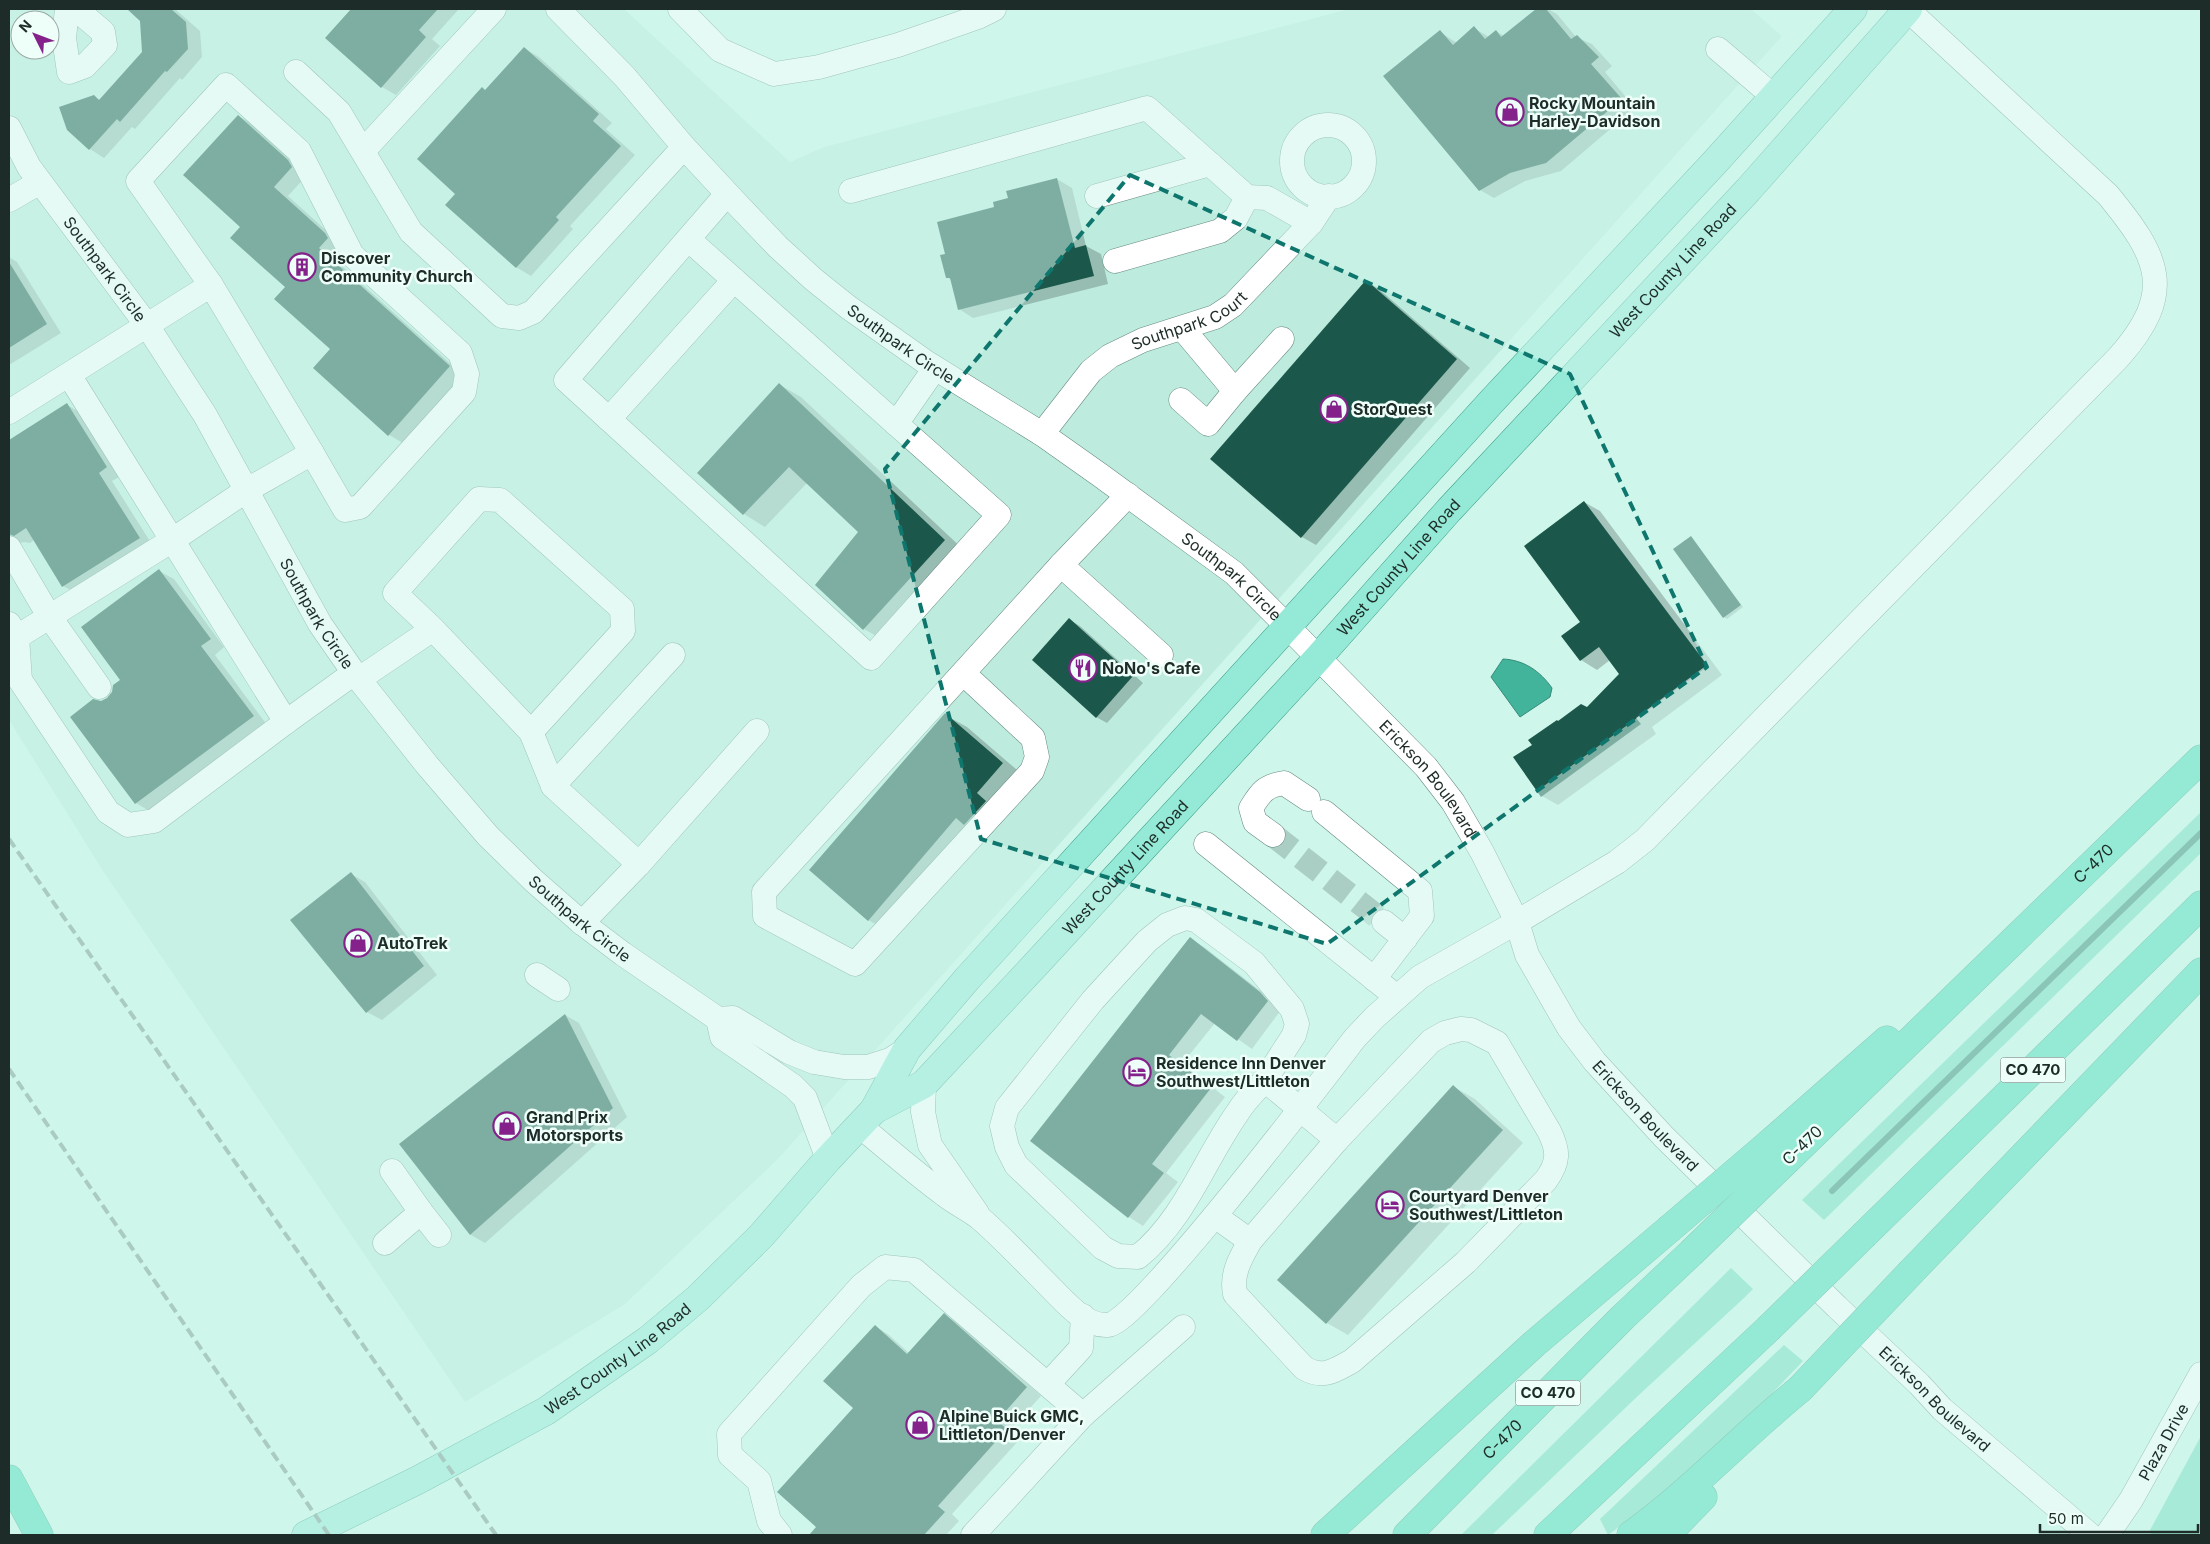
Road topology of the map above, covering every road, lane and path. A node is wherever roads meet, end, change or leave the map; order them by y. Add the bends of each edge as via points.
1 (67, 9) edge
2 (76, 9) edge
3 (494, 9) edge
4 (558, 9) edge
5 (680, 9) edge
6 (994, 9) edge
7 (1853, 9) edge
8 (1907, 9) edge
9 (1718, 49) dead end
10 (296, 72) dead end
11 (1774, 97) junction
12 (9, 128) edge
13 (684, 147) junction
14 (363, 152) junction
15 (1210, 164) junction
16 (40, 182) junction
17 (851, 191) dead end
18 (727, 194) junction
19 (1097, 196) dead end
20 (1329, 196) dead end
21 (1247, 197) junction
22 (9, 200) edge
23 (1311, 223) junction
24 (688, 239) junction
25 (1115, 261) dead end
26 (734, 280) junction
27 (211, 285) junction
28 (146, 324) junction
29 (1182, 328) junction
30 (1282, 340) dead end
31 (935, 368) junction
32 (68, 375) junction
33 (1235, 391) junction
34 (1181, 400) dead end
35 (9, 412) edge
36 (609, 419) junction
37 (896, 424) junction
38 (1042, 434) junction
39 (312, 453) junction
40 (246, 490) junction
41 (1128, 495) junction
42 (171, 541) junction
43 (9, 548) edge
44 (1061, 565) junction
45 (50, 616) junction
46 (1288, 627) junction
47 (433, 629) junction
48 (13, 631) edge
49 (673, 655) dead end
50 (1162, 656) dead end
51 (1318, 658) junction
52 (963, 673) junction
53 (357, 676) junction
54 (99, 687) dead end
55 (286, 722) junction
56 (757, 731) dead end
57 (531, 732) junction
58 (2201, 759) edge
59 (553, 786) junction
60 (1272, 835) tunnel mouth
61 (1206, 844) dead end
62 (639, 864) junction
63 (2201, 905) edge
64 (1384, 922) tunnel mouth
65 (1517, 922) junction
66 (582, 923) junction
67 (1405, 939) junction
68 (2201, 972) edge
69 (536, 975) dead end
70 (1374, 979) junction
71 (558, 989) dead end
72 (1397, 997) junction
73 (718, 1019) junction
74 (906, 1049) junction
75 (1265, 1080) junction
76 (924, 1084) junction
77 (1300, 1108) junction
78 (867, 1118) junction
79 (1337, 1140) junction
80 (1779, 1150) junction
81 (828, 1159) junction
82 (392, 1171) dead end
83 (422, 1212) junction
84 (1215, 1216) junction
85 (981, 1219) junction
86 (439, 1235) dead end
87 (1250, 1241) junction
88 (385, 1243) dead end
89 (1083, 1316) junction
90 (1183, 1327) dead end
91 (2201, 1374) edge
92 (1048, 1384) junction
93 (1800, 1389) junction
94 (1083, 1415) junction
95 (9, 1479) edge
96 (41, 1532) edge
97 (306, 1535) edge
98 (780, 1535) edge
99 (973, 1535) edge
100 (1325, 1535) edge
101 (1407, 1535) edge
102 (1548, 1535) edge
103 (1631, 1535) edge
104 (1666, 1535) edge
105 (2090, 1535) edge
106 (2107, 1535) edge

1 - 2 street via 64,38 69,72 85,66 105,44 103,32
3 - 14 street
4 - 13 street, Southpark Circle via 625,77
5 - 6 street via 720,50 774,74 819,68 898,45
7 - 11 main road, West County Line Road
8 - 51 main road, West County Line Road via 1748,190 1449,510
8 - 65 street via 2108,195 2145,244 2155,284 2154,303 2136,338 2118,358 1645,840 1617,862
9 - 11 street
10 - 14 street via 339,112
11 - 46 main road, West County Line Road
12 - 16 street, Southpark Circle
13 - 14 street via 534,312 520,318 502,316 412,232
13 - 18 street, Southpark Circle
15 - 17 street via 1147,108
15 - 19 street
15 - 21 street
16 - 22 street
16 - 28 street, Southpark Circle
18 - 24 street
18 - 31 street, Southpark Circle via 813,280
20 - 23 street, Southpark Court
21 - 23 street via 1267,198
21 - 25 street via 1236,218 1220,231
23 - 29 street, Southpark Court via 1233,305 1215,317
24 - 26 street
24 - 36 street via 566,380
26 - 36 street
26 - 37 street
27 - 28 street
27 - 39 street
27 - 39 street via 138,181 226,85 299,151 352,255 460,353 468,374 464,392 360,507 345,510
28 - 32 street
28 - 40 street, Southpark Circle via 205,415
29 - 33 street
29 - 38 street, Southpark Court via 1144,340 1110,356 1091,370
30 - 33 street
31 - 37 street
31 - 38 street, Southpark Circle
32 - 35 street
32 - 42 street
33 - 34 street via 1208,424
36 - 37 street via 871,658 999,515
38 - 41 street, Southpark Circle
39 - 40 street
40 - 42 street
40 - 53 street, Southpark Circle via 320,624
41 - 44 street
41 - 46 street, Southpark Circle via 1234,573
42 - 45 street
42 - 55 street
43 - 45 street
44 - 50 street
44 - 52 street
45 - 48 street
45 - 54 street
46 - 51 street, Erickson Boulevard
46 - 74 main road, West County Line Road
47 - 53 street
47 - 57 street
47 - 57 street via 395,593 479,499 500,500 622,609 623,632
48 - 55 street via 20,680 108,812 128,825 154,821
49 - 59 street
51 - 65 street, Erickson Boulevard via 1426,767 1448,795 1482,852
51 - 76 main road, West County Line Road
52 - 52 street via 764,892 765,916 855,964 1032,771 1037,757 1033,738
53 - 55 street
53 - 66 street, Southpark Circle via 426,765 488,836
56 - 62 street
57 - 59 street
58 - 80 highway, C-470 / CO 470 via 2055,902
59 - 62 street
60 - 67 street via 1255,822 1251,808 1259,794 1271,785 1284,783 1316,805 1420,891 1422,916
61 - 70 street
62 - 66 street
63 - 102 highway, CO 470, bridge via 1768,1329
64 - 67 street
65 - 72 street via 1420,977
65 - 105 street, Erickson Boulevard via 1526,955 1569,1028 1595,1062 1664,1137 1942,1409
66 - 73 street, Southpark Circle
67 - 70 street
68 - 93 highway, bridge
69 - 71 street
70 - 72 street
72 - 77 street via 1355,1038
73 - 74 street, Southpark Circle via 733,1018 789,1052 814,1062 844,1067 868,1067 890,1060
73 - 81 street via 722,1037 793,1086 805,1098
74 - 78 main road, West County Line Road
75 - 75 street via 1294,1035 1296,1024 1292,1009 1254,963 1196,920 1185,918 1167,925 1147,941 1093,1000 1007,1108 1002,1126 1016,1165 1038,1188 1103,1248 1118,1256 1138,1257 1156,1242 1187,1200 1238,1110
75 - 77 street
76 - 78 main road, West County Line Road
76 - 85 street via 923,1112 930,1145
77 - 79 street
77 - 84 street
78 - 81 main road, West County Line Road
78 - 85 street via 910,1169
79 - 87 street
79 - 87 street via 1431,1041 1461,1029 1471,1030 1497,1043 1549,1131 1556,1159 1546,1180 1466,1262 1352,1361 1324,1374 1313,1374 1304,1368 1235,1294 1232,1281
80 - 100 highway, bridge via 1668,1230 1540,1338
80 - 101 highway, C-470 / CO 470, bridge via 1691,1253
81 - 97 main road, West County Line Road via 761,1236 698,1298 640,1345 538,1416 427,1476
82 - 83 street
83 - 86 street
83 - 88 street
84 - 87 street
84 - 89 street via 1120,1320 1108,1326
85 - 89 street
89 - 92 street via 1081,1348
90 - 94 street
91 - 106 street, Plaza Drive via 2131,1500
92 - 94 street
92 - 98 street via 914,1270 885,1267 862,1286 729,1434 730,1455 759,1481 769,1521
93 - 103 highway via 1761,1420 1692,1488
93 - 104 highway via 1769,1428
94 - 99 street
95 - 96 highway

